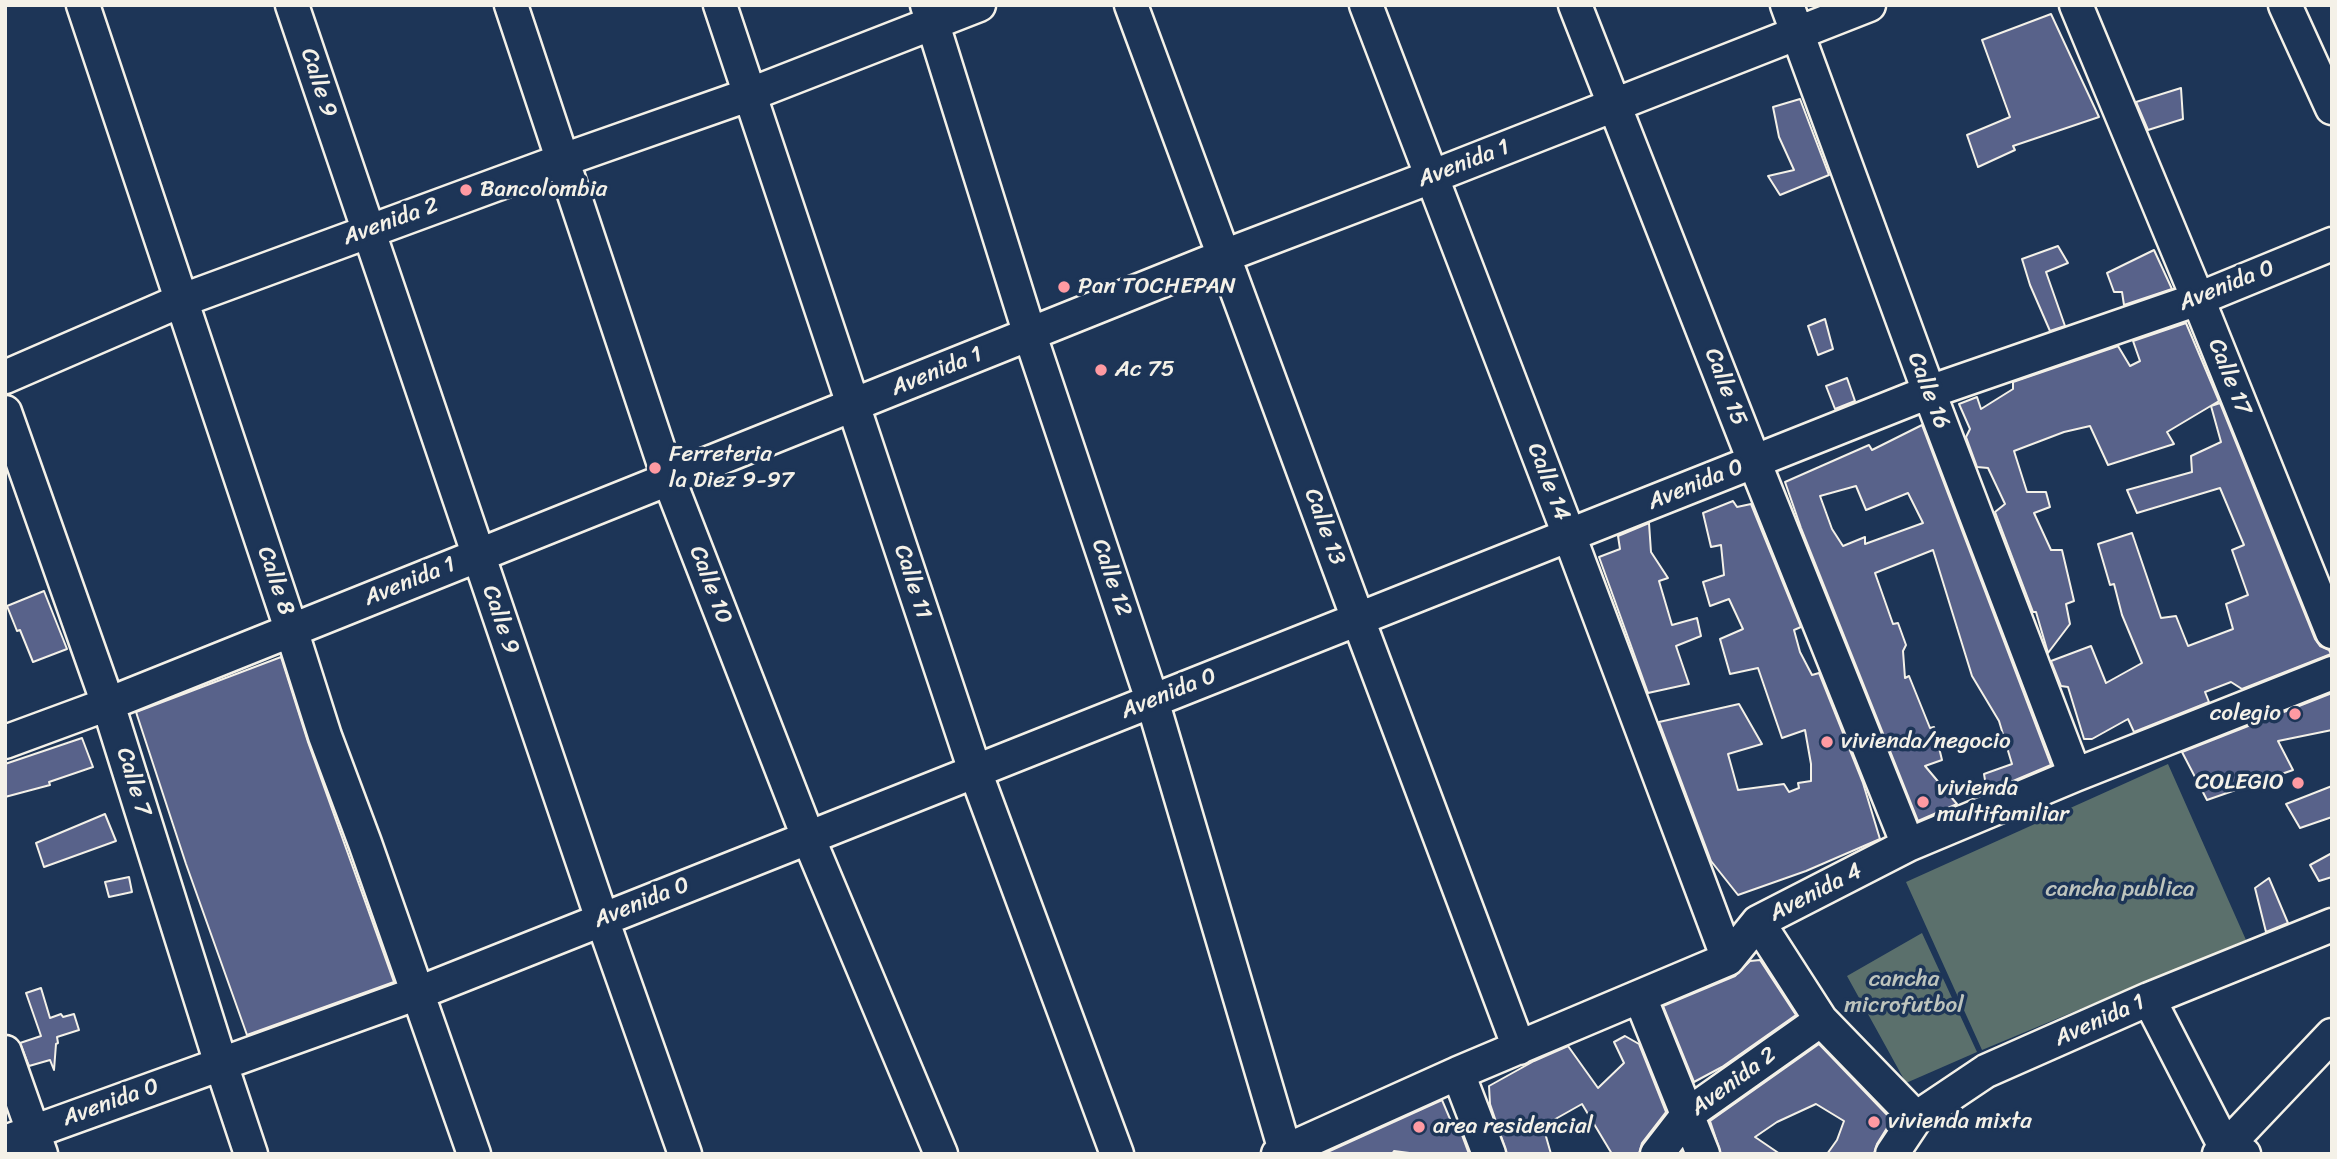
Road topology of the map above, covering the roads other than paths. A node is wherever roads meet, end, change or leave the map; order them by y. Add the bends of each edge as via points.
1 (83, 5) edge
2 (292, 5) edge
3 (511, 5) edge
4 (720, 5) edge
5 (979, 5) edge
6 (1131, 5) edge
7 (1366, 5) edge
8 (1575, 5) edge
9 (1869, 5) edge
10 (2076, 5) edge
11 (2285, 5) edge
12 (930, 13) edge
13 (1792, 19) edge
14 (751, 94) junction
15 (1615, 105) junction
16 (2332, 108) edge
17 (563, 160) junction
18 (1431, 177) junction
19 (368, 230) junction
20 (2332, 244) edge
21 (1224, 256) junction
22 (2198, 299) junction
23 (180, 301) junction
24 (1030, 335) junction
25 (5, 377) edge
26 (1929, 392) junction
27 (852, 405) junction
28 (5, 412) edge
29 (1754, 461) junction
30 (668, 477) junction
31 (1569, 535) junction
32 (478, 555) junction
33 (1358, 619) junction
34 (291, 629) junction
35 (2332, 632) edge
36 (2332, 673) edge
37 (1152, 700) junction
38 (108, 704) junction
39 (5, 742) edge
40 (975, 771) junction
41 (2075, 775) junction
42 (808, 837) junction
43 (1908, 845) junction
44 (602, 919) junction
45 (1758, 922) junction
46 (2332, 925) edge
47 (1728, 959) junction
48 (418, 993) junction
49 (1640, 997) junction
50 (2149, 999) junction
51 (1821, 1020) junction
52 (2332, 1035) edge
53 (1520, 1048) junction
54 (5, 1052) edge
55 (221, 1063) junction
56 (1458, 1073) junction
57 (1688, 1114) junction
58 (1916, 1118) junction
59 (26, 1142) edge
60 (2229, 1151) edge
61 (1283, 1153) edge
62 (251, 1154) edge
63 (474, 1154) edge
64 (685, 1154) edge
65 (941, 1154) edge
66 (1117, 1154) edge
67 (1489, 1154) edge
68 (1657, 1154) edge
69 (1703, 1154) edge
70 (1892, 1154) edge

1 - 23 street, Calle 8
2 - 19 street, Calle 9
3 - 17 street, Calle 10
4 - 14 street, Calle 11
5 - 12 street, Avenida 2
6 - 21 street, Calle 13
7 - 18 street, Calle 14
8 - 15 street, Calle 15
9 - 13 street, Avenida 1
10 - 22 street, Calle 17
11 - 16 street
12 - 14 street, Avenida 2
12 - 24 street, Calle 12
13 - 15 street, Avenida 1
13 - 26 street, Calle 16
14 - 17 street, Avenida 2
14 - 27 street, Calle 11
15 - 18 street, Avenida 1
15 - 29 street, Calle 15
17 - 19 street, Avenida 2
17 - 30 street, Calle 10
18 - 21 street, Avenida 1
18 - 31 street, Calle 14
19 - 23 street, Avenida 2
19 - 32 street, Calle 9
20 - 22 street, Avenida 0
21 - 24 street, Avenida 1
21 - 33 street, Calle 13
22 - 26 street, Avenida 0
22 - 35 street, Calle 17
23 - 25 street, Avenida 2
23 - 34 street, Calle 8
24 - 27 street, Avenida 1
24 - 37 street, Calle 12
26 - 29 street, Avenida 0
26 - 41 street, Calle 16
27 - 30 street, Avenida 1
27 - 40 street, Calle 11
28 - 38 street, Calle 7
29 - 31 street, Avenida 0
29 - 43 street, Calle 15
30 - 32 street, Avenida 1
30 - 42 street, Calle 10
31 - 33 street, Avenida 0
31 - 47 street, Calle 14
32 - 34 street, Avenida 1
32 - 44 street, Calle 9
33 - 37 street, Avenida 0
33 - 53 street, Calle 13
34 - 38 street, Avenida 1
34 - 48 street, Calle 8
36 - 41 street, Avenida 4
37 - 40 street, Avenida 0
37 - 61 street, Calle 12
38 - 39 street, Avenida 1
38 - 55 street, Calle 7
40 - 42 street, Avenida 0
40 - 66 street, Calle 11
41 - 43 street, Avenida 4
42 - 44 street, Avenida 0
42 - 65 street, Calle 10
43 - 45 street, Avenida 4
44 - 48 street, Avenida 0
44 - 64 street, Calle 9
45 - 47 street, Avenida 4
45 - 51 street
46 - 50 street, Avenida 1
47 - 49 street, Avenida 4
48 - 55 street, Avenida 0
48 - 63 street, Calle 8
49 - 53 street, Avenida 4
49 - 57 street
50 - 58 street, Avenida 1 via 1986,1071
50 - 60 street
51 - 57 street, Avenida 2
51 - 58 street
52 - 60 street
53 - 56 street, Avenida 4
54 - 59 street
55 - 59 street, Avenida 0
55 - 62 street, Calle 7
56 - 61 street, Avenida 4
56 - 67 street
57 - 68 street, Avenida 2
57 - 69 street
58 - 70 street, Avenida 1

